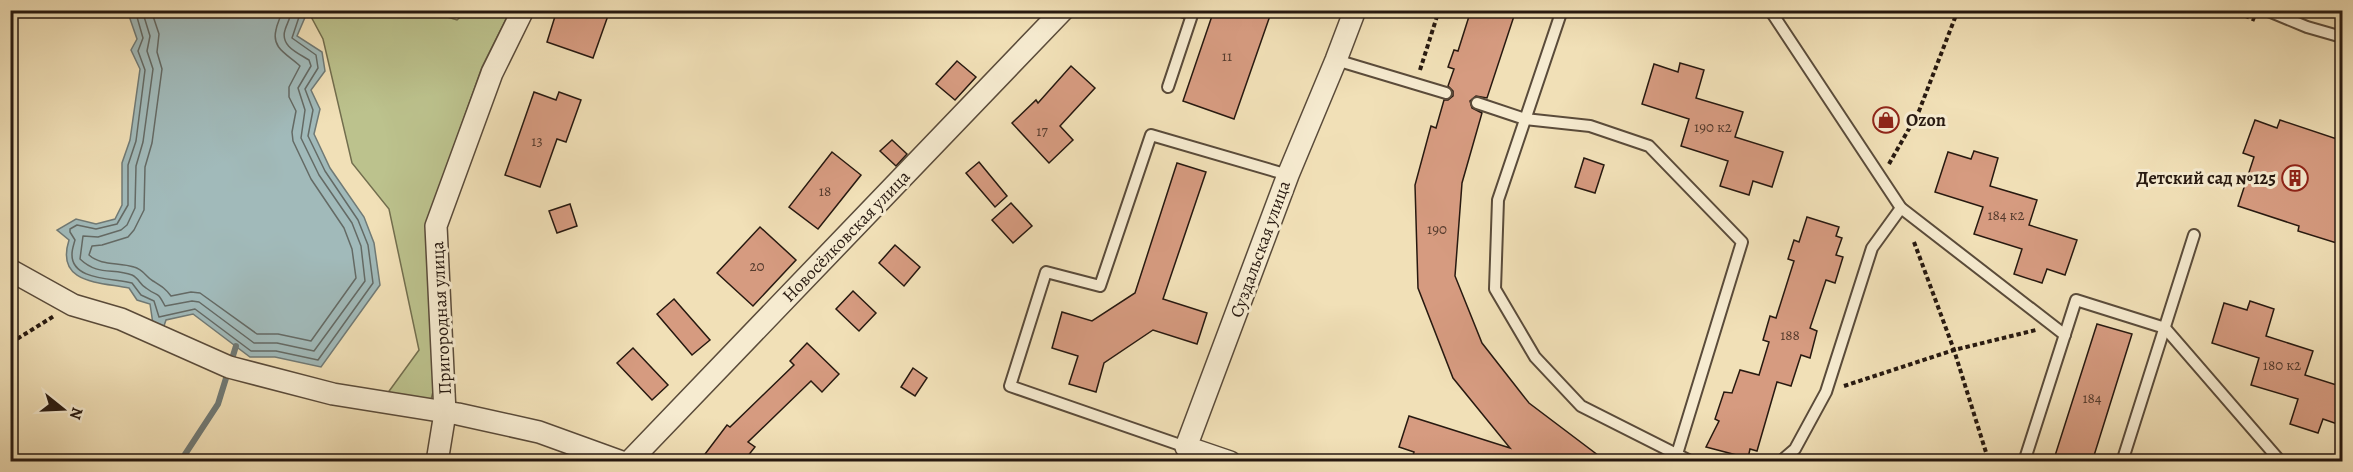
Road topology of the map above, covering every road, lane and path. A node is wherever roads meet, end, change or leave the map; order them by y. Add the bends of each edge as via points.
1 (523, 10) edge
2 (1063, 10) edge
3 (1178, 10) edge
4 (1355, 10) edge
5 (1439, 10) edge
6 (1562, 10) edge
7 (1770, 10) edge
8 (1958, 10) edge
9 (2266, 10) edge
10 (2343, 37) edge
11 (1336, 60) junction
12 (1416, 84) junction
13 (1168, 87) dead end
14 (1446, 93) dead end
15 (1478, 103) dead end
16 (1525, 119) junction
17 (1287, 175) junction
18 (1881, 178) junction
19 (1901, 208) junction
20 (2194, 235) dead end
21 (1914, 242) dead end
22 (10, 270) edge
23 (73, 305) junction
24 (2054, 326) junction
25 (2165, 328) junction
26 (2065, 335) junction
27 (10, 338) edge
28 (1954, 350) junction
29 (1826, 392) junction
30 (445, 413) junction
31 (1186, 447) junction
32 (1677, 454) junction
33 (437, 462) edge
34 (622, 462) edge
35 (629, 462) edge
36 (1230, 462) edge
37 (1692, 462) edge
38 (1780, 462) edge
39 (1989, 462) edge
40 (2024, 462) edge
41 (2122, 462) edge
42 (2281, 462) edge

1 - 30 street, Пригородная улица via 492,73 436,226
2 - 35 street, Новосёлковская улица
3 - 13 lane via 1192,15
4 - 11 street, Суздальская улица
5 - 12 path
6 - 16 lane
7 - 18 lane
8 - 18 path via 1919,111
9 - 10 lane
11 - 12 lane
11 - 17 street, Суздальская улица
12 - 14 lane
15 - 16 lane
16 - 32 lane via 1498,200 1495,289 1535,357 1581,406
16 - 32 lane via 1590,126 1649,146 1742,243
17 - 31 street, Суздальская улица
17 - 31 lane via 1151,135 1100,286 1046,272 1010,386
18 - 19 lane
19 - 24 lane
19 - 29 lane via 1872,248
20 - 25 lane
21 - 28 path
22 - 23 street
23 - 27 path via 16,339
23 - 30 street via 121,319 229,367 333,394
24 - 26 lane
24 - 28 path
25 - 26 lane via 2076,300
25 - 41 lane
25 - 42 lane
26 - 40 lane
28 - 29 path
28 - 39 path
29 - 38 lane via 1796,449
30 - 33 street, Пригородная улица
30 - 34 street via 538,432
31 - 36 street
32 - 37 lane

